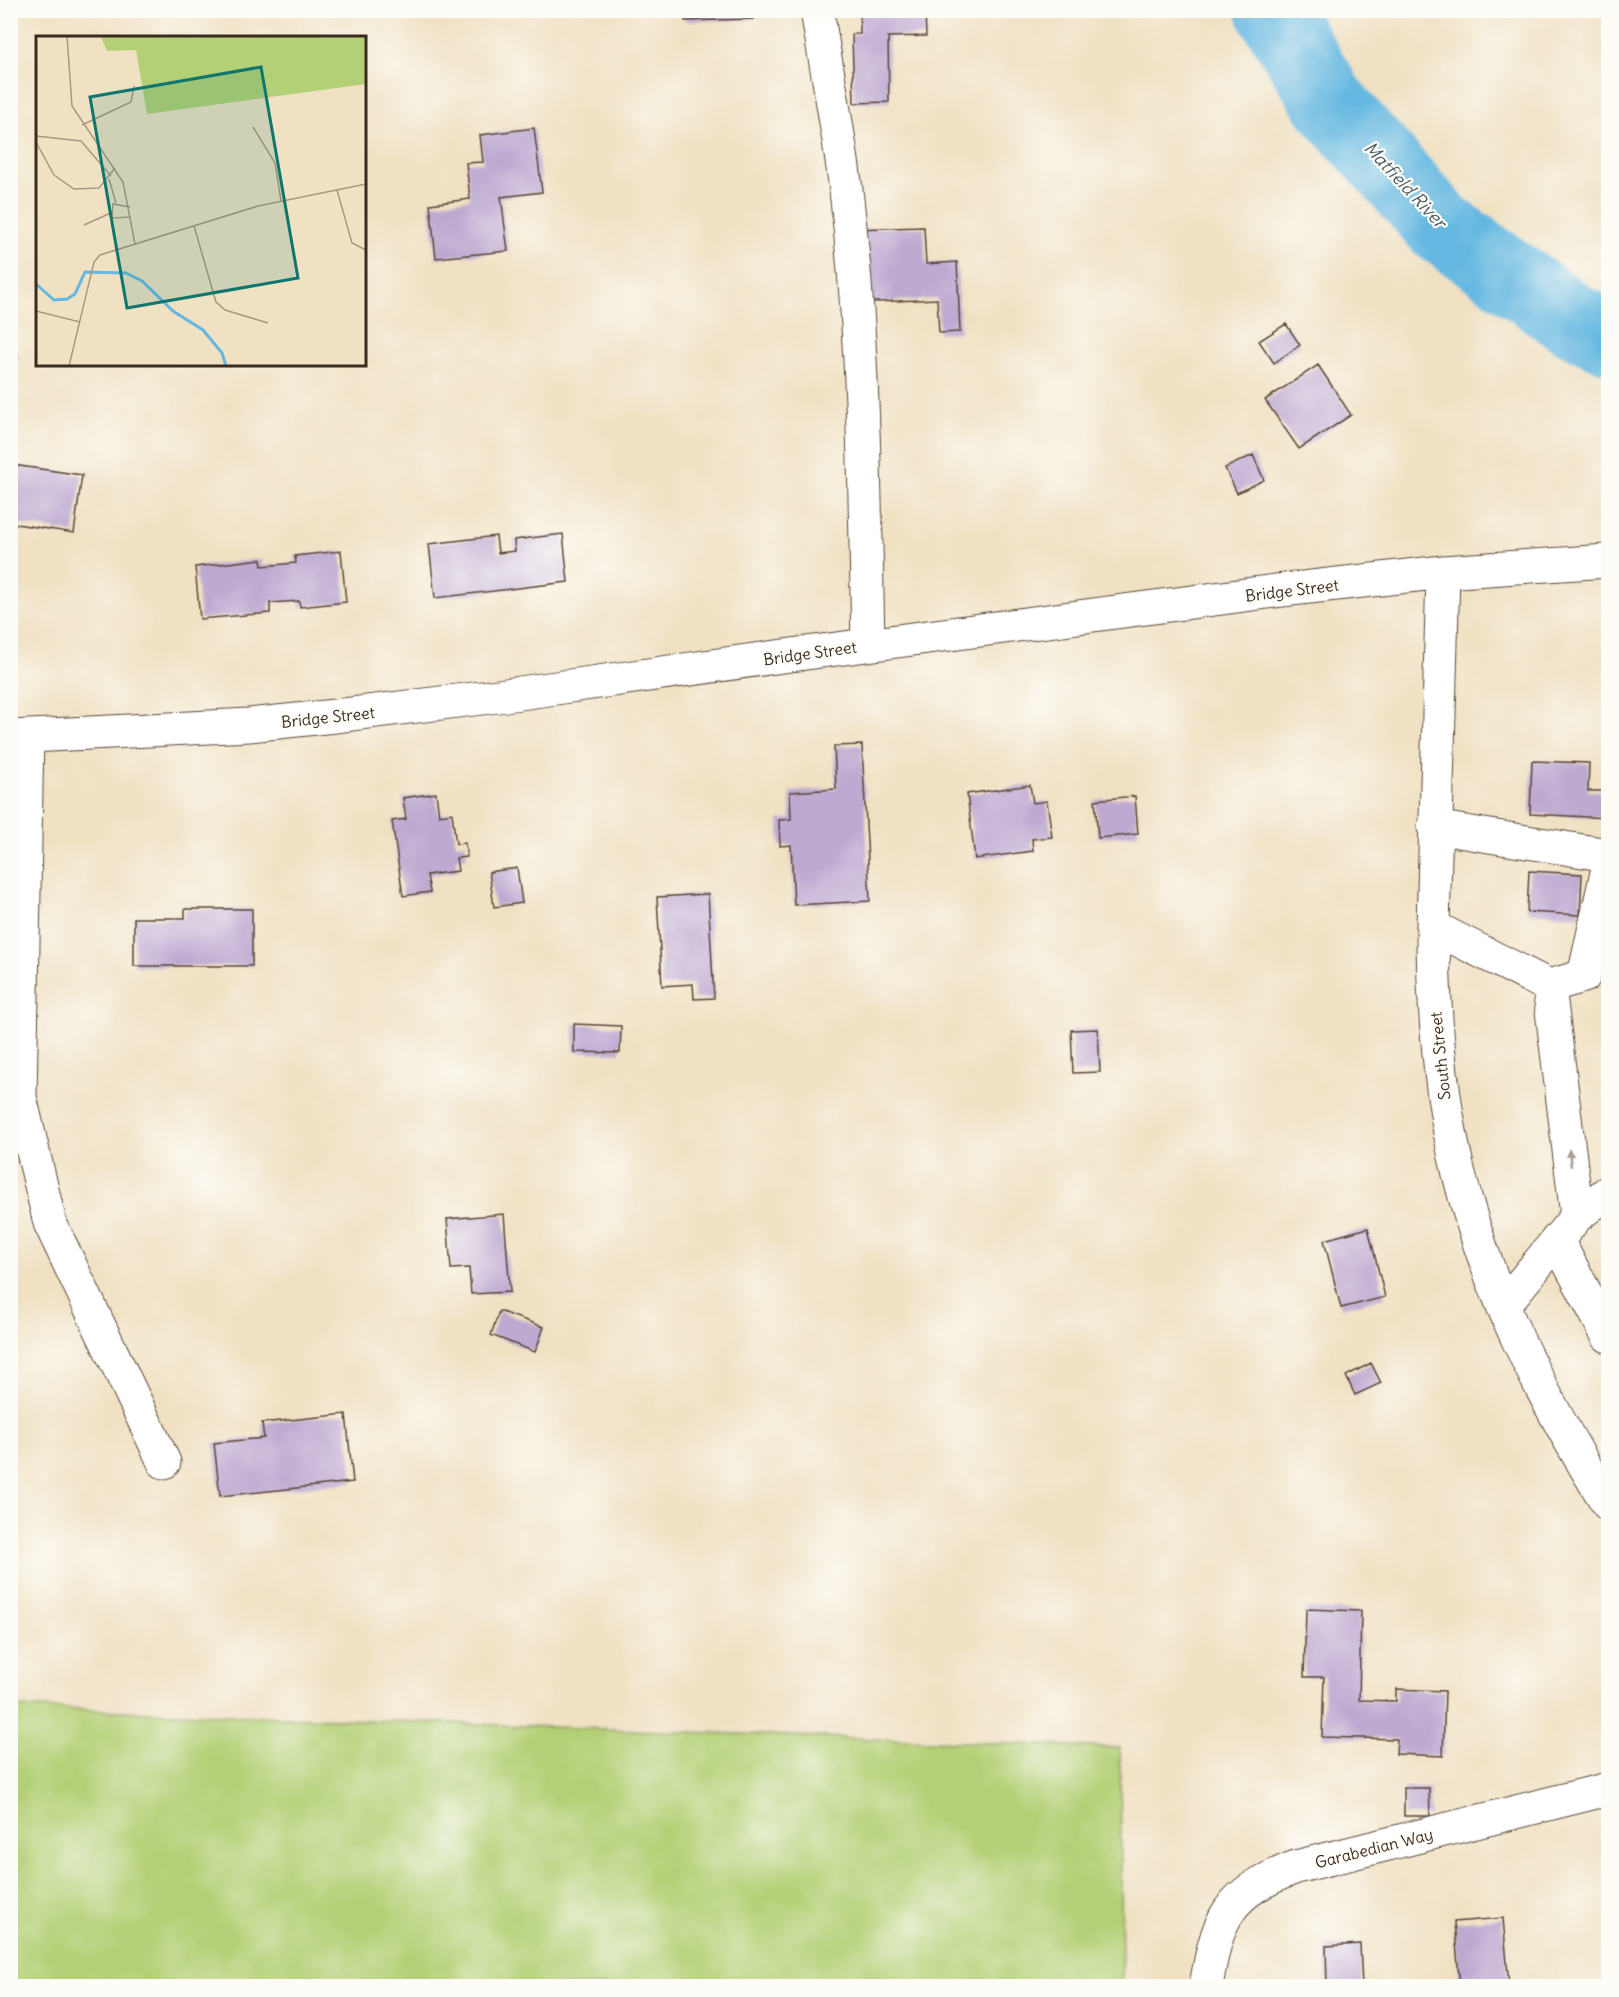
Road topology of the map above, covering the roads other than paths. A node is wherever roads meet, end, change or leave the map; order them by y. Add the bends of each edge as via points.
1 (817, 10) edge
2 (1608, 561) edge
3 (1443, 572) junction
4 (868, 645) junction
5 (19, 737) edge
6 (1434, 827) junction
7 (1608, 855) edge
8 (1608, 868) edge
9 (1604, 909) edge
10 (1433, 927) junction
11 (1549, 986) junction
12 (1608, 1192) edge
13 (1567, 1228) junction
14 (1503, 1306) junction
15 (1608, 1336) edge
16 (164, 1462) dead end
17 (1604, 1486) edge
18 (1608, 1789) edge
19 (1206, 1986) edge

1 - 4 street via 839,139 855,286
2 - 3 street, Bridge Street
3 - 4 street, Bridge Street
3 - 6 street, South Street
4 - 5 street, Bridge Street via 335,717
5 - 16 street via 20,1097 50,1223
6 - 7 street
6 - 10 street, South Street
8 - 9 street
9 - 11 street via 1584,976
10 - 11 street
10 - 14 street, South Street via 1433,983 1445,1104 1475,1232
13 -> 11 street
12 - 13 street
13 - 14 street
13 - 15 street
14 - 17 street, South Street via 1544,1394
18 - 19 street, Garabedian Way via 1296,1867 1254,1885 1240,1896 1220,1928 1212,1948

